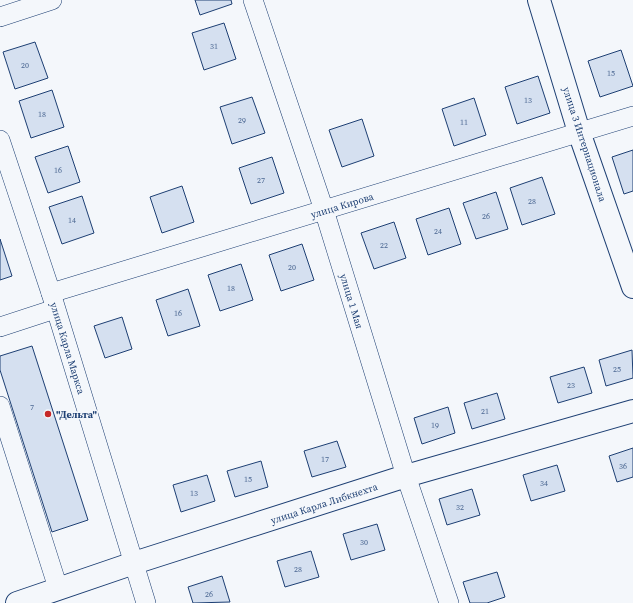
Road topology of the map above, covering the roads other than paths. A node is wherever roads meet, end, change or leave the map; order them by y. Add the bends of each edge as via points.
1 (52, 0) edge
2 (253, 0) edge
3 (539, 0) edge
4 (0, 17) edge
5 (633, 116) edge
6 (579, 132) junction
7 (0, 140) edge
8 (324, 210) junction
9 (633, 287) edge
10 (53, 301) junction
11 (0, 327) edge
12 (0, 406) edge
13 (633, 411) edge
14 (406, 476) junction
15 (134, 563) junction
16 (58, 588) junction
17 (17, 603) edge
18 (146, 603) edge
19 (448, 603) edge

1 - 4 street
2 - 8 street, улица 1 Мая
3 - 6 main road, улица 3 Интернационала
5 - 6 street, улица Кирова
6 - 8 street, улица Кирова
6 - 9 main road, улица 3 Интернационала
7 - 10 street, улица Карла Маркса
8 - 10 street, улица Кирова
8 - 14 street, улица 1 Мая
10 - 11 street, улица Кирова
10 - 15 street, улица Карла Маркса
12 - 16 street
13 - 14 main road, улица Карла Либкнехта
14 - 15 main road, улица Карла Либкнехта
14 - 19 street, улица 1 Мая
15 - 16 main road, улица Карла Либкнехта
15 - 18 street, улица Карла Маркса
16 - 17 main road, улица Карла Либкнехта

